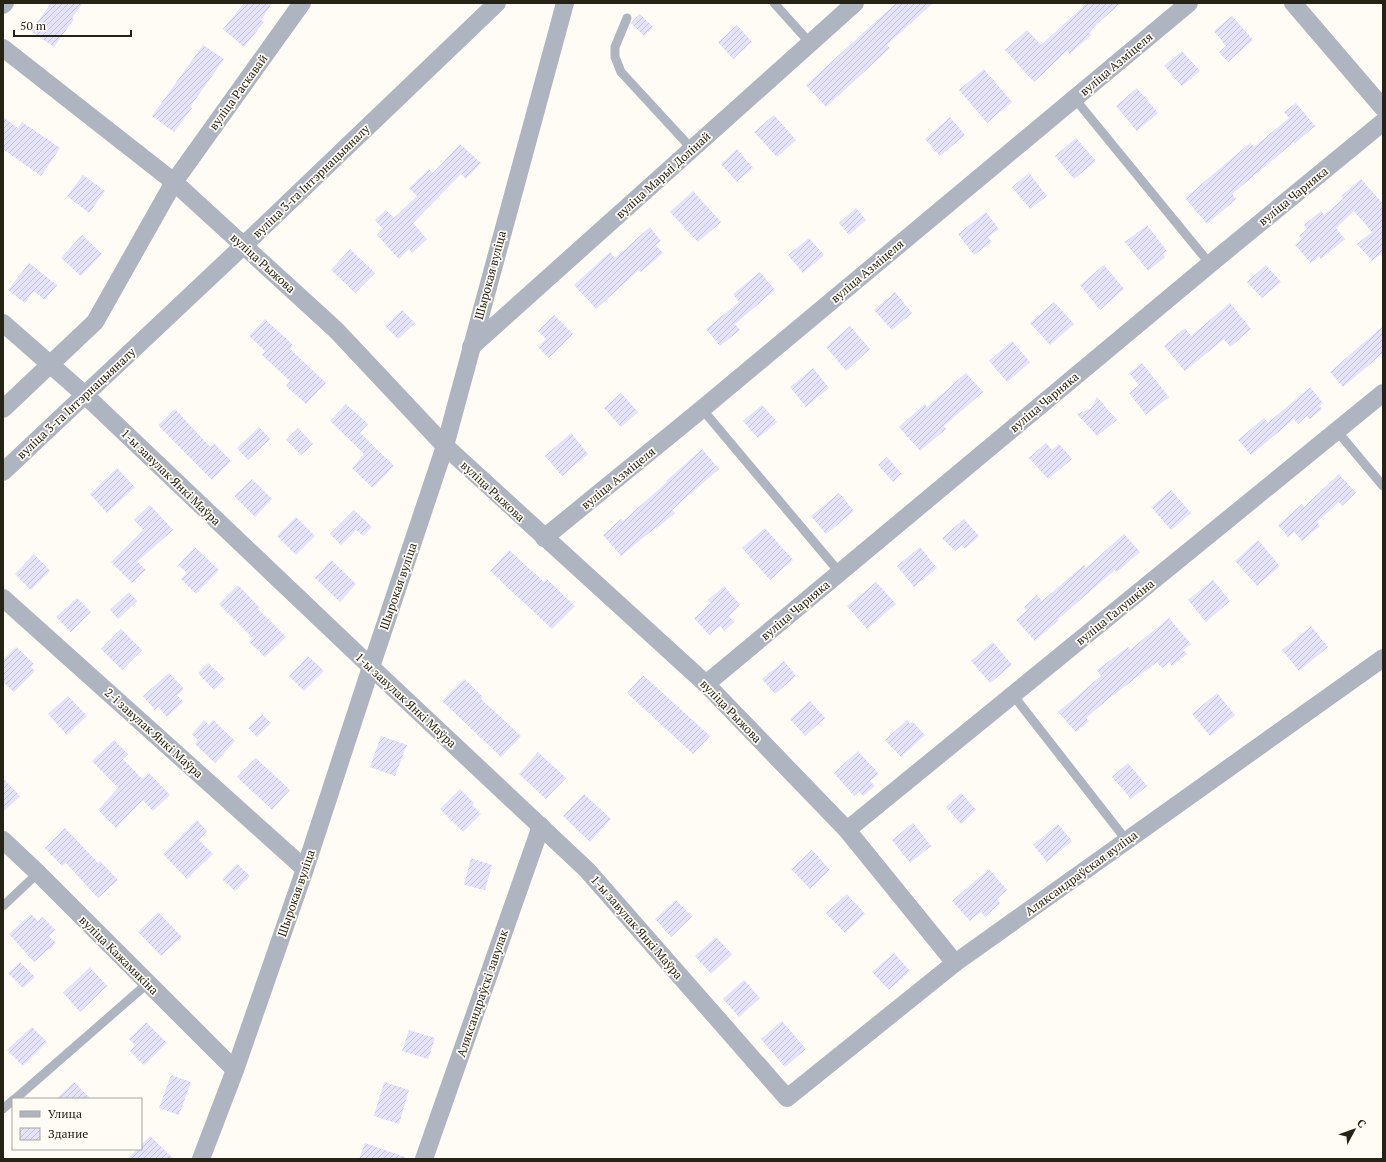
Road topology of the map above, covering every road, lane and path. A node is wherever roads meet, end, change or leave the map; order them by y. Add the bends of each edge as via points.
1 (302, 3) edge
2 (497, 3) edge
3 (564, 3) edge
4 (774, 3) edge
5 (855, 3) edge
6 (1189, 3) edge
7 (1293, 3) edge
8 (627, 18) dead end
9 (810, 43) junction
10 (3, 48) edge
11 (1075, 99) junction
12 (1383, 108) edge
13 (1383, 122) edge
14 (692, 148) junction
15 (174, 182) junction
16 (244, 246) junction
17 (1210, 264) junction
18 (3, 323) edge
19 (471, 347) junction
20 (51, 364) junction
21 (1383, 393) edge
22 (85, 395) junction
23 (3, 409) edge
24 (702, 409) junction
25 (1337, 431) junction
26 (445, 446) junction
27 (3, 472) edge
28 (1383, 486) edge
29 (544, 538) junction
30 (840, 573) junction
31 (3, 598) edge
32 (1383, 658) edge
33 (371, 667) junction
34 (706, 684) junction
35 (1013, 695) junction
36 (541, 826) junction
37 (847, 830) junction
38 (3, 840) edge
39 (1127, 840) junction
40 (305, 869) junction
41 (38, 873) junction
42 (3, 906) edge
43 (955, 963) junction
44 (148, 983) junction
45 (235, 1070) junction
46 (16, 1098) edge
47 (786, 1098) joint
48 (12, 1102) edge
49 (3, 1109) edge
50 (201, 1159) edge
51 (424, 1159) edge

1 - 15 street, вуліца Раскавай
2 - 16 street, вуліца 3-га Інтэрнацыяналу
3 - 19 street, Шырокая вуліца
4 - 9 lane
5 - 9 street, вуліца Марыі Долінай
6 - 11 street, вуліца Азміцеля
7 - 12 street
8 - 14 lane via 615,47 615,57 621,72
9 - 14 street, вуліца Марыі Долінай
10 - 15 street, вуліца Рыжова
11 - 17 lane
11 - 24 street, вуліца Азміцеля
13 - 17 street, вуліца Чарняка
14 - 19 street, вуліца Марыі Долінай
15 - 16 street, вуліца Рыжова
15 - 20 street, вуліца Раскавай via 95,322
16 - 22 street, вуліца 3-га Інтэрнацыяналу
16 - 26 street, вуліца Рыжова via 336,330
17 - 30 street, вуліца Чарняка
18 - 20 street, 1-ы завулак Янкі Маўра
19 - 26 street, Шырокая вуліца
20 - 22 street, 1-ы завулак Янкі Маўра
20 - 23 street, вуліца Раскавай
21 - 25 street, вуліца Галушкіна
22 - 27 street, вуліца 3-га Інтэрнацыяналу
22 - 33 street, 1-ы завулак Янкі Маўра
24 - 29 street, вуліца Азміцеля
24 - 30 lane
25 - 28 lane
25 - 35 street, вуліца Галушкіна
26 - 29 street, вуліца Рыжова
26 - 33 street, Шырокая вуліца
29 - 34 street, вуліца Рыжова
30 - 34 street, вуліца Чарняка
31 - 40 street, 2-і завулак Янкі Маўра
32 - 39 street, Аляксандраўская вуліца
33 - 36 street, 1-ы завулак Янкі Маўра
33 - 40 street, Шырокая вуліца
34 - 37 street, вуліца Рыжова
35 - 37 street, вуліца Галушкіна
35 - 39 lane
36 - 47 street, 1-ы завулак Янкі Маўра via 587,870
36 - 51 street, Аляксандраўскі завулак
37 - 43 street, вуліца Рыжова
38 - 41 street, вуліца Кажамякіна
39 - 43 street, Аляксандраўская вуліца
40 - 45 street, Шырокая вуліца
41 - 42 lane
41 - 44 street, вуліца Кажамякіна
43 - 47 street, Аляксандраўская вуліца
44 - 45 street, вуліца Кажамякіна
44 - 46 lane
45 - 50 street, Шырокая вуліца
48 - 49 lane

